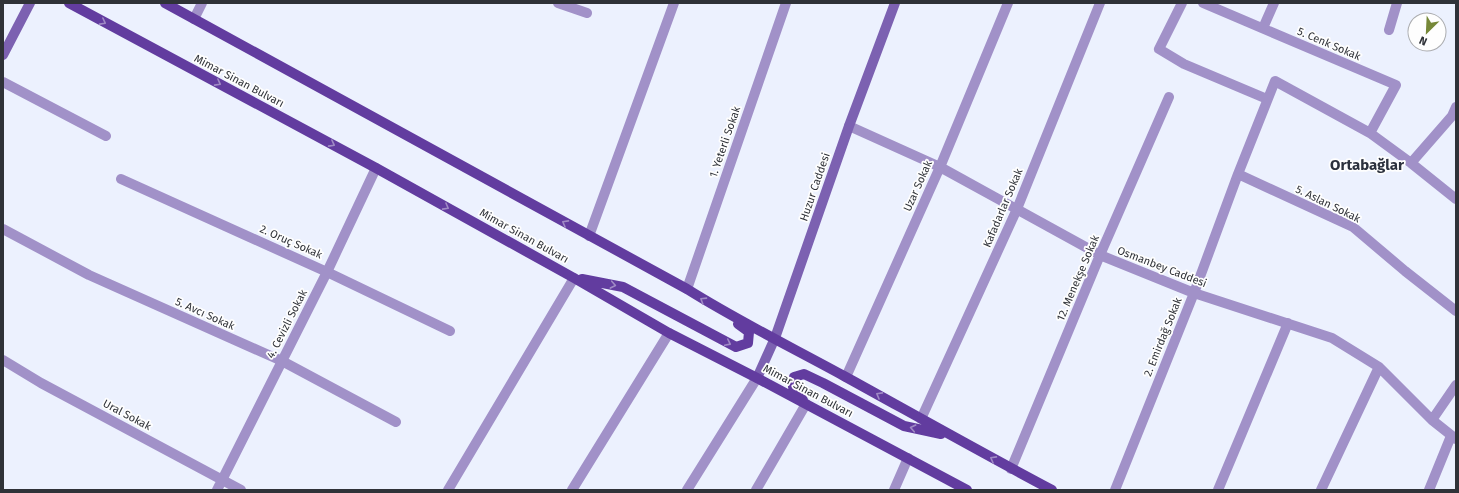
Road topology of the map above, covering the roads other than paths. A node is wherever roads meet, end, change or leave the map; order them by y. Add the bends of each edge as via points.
1 (30, 3) edge
2 (69, 3) edge
3 (165, 3) edge
4 (202, 3) edge
5 (558, 3) edge
6 (674, 3) edge
7 (786, 3) edge
8 (895, 3) edge
9 (1008, 3) edge
10 (1100, 3) edge
11 (1182, 3) edge
12 (1203, 3) edge
13 (1274, 3) edge
14 (1397, 3) edge
15 (586, 14) dead end
16 (194, 19) junction
17 (1263, 28) junction
18 (1389, 30) dead end
19 (3, 55) edge
20 (3, 82) edge
21 (1169, 97) dead end
22 (1267, 98) junction
23 (1456, 107) edge
24 (849, 126) junction
25 (1370, 133) junction
26 (106, 136) dead end
27 (1411, 163) junction
28 (940, 167) junction
29 (376, 168) junction
30 (1238, 174) junction
31 (121, 179) dead end
32 (1456, 199) edge
33 (1017, 209) junction
34 (3, 229) edge
35 (589, 236) junction
36 (1100, 255) junction
37 (327, 272) junction
38 (574, 278) junction
39 (687, 289) junction
40 (1194, 293) junction
41 (1456, 311) edge
42 (725, 313) junction
43 (1288, 323) junction
44 (450, 331) dead end
45 (670, 333) junction
46 (775, 338) junction
47 (3, 360) edge
48 (282, 361) junction
49 (1379, 367) junction
50 (846, 377) junction
51 (757, 378) junction
52 (1456, 385) edge
53 (806, 404) junction
54 (921, 419) junction
55 (1432, 420) junction
56 (396, 422) dead end
57 (951, 436) junction
58 (1454, 437) edge
59 (908, 458) junction
60 (1011, 469) junction
61 (222, 480) junction
62 (217, 490) edge
63 (241, 490) edge
64 (448, 490) edge
65 (572, 490) edge
66 (687, 490) edge
67 (756, 490) edge
68 (894, 490) edge
69 (967, 490) edge
70 (1052, 490) edge
71 (1115, 490) edge
72 (1218, 490) edge
73 (1322, 490) edge
74 (1429, 490) edge

1 - 19 main road
2 -> 29 main road, Mimar Sinan Bulvarı
3 - 16 main road
4 - 16 street
5 - 15 street
6 - 35 street
7 - 39 street, 1. Yeterli Sokak
8 - 24 main road, Huzur Caddesi
9 - 28 street, Uzar Sokak
10 - 33 street, Kafadarlar Sokak
11 - 22 street via 1159,49 1184,64
12 - 17 street, 5. Cenk Sokak
13 - 17 street
14 - 18 street
35 -> 16 main road
17 - 25 street, 5. Cenk Sokak via 1396,85
20 - 26 street
21 - 36 street, 12. Menekşe Sokak
22 - 25 street, 2. Emirdağ Sokak via 1275,81
22 - 30 street, 2. Emirdağ Sokak
23 - 27 street via 1452,116
24 - 28 street, Osmanbey Caddesi
24 - 46 main road, Huzur Caddesi
25 - 27 street
27 - 32 street
28 - 33 street, Osmanbey Caddesi
28 - 50 street, Uzar Sokak
29 - 37 street, 4. Cevizli Sokak
29 -> 38 main road, Mimar Sinan Bulvarı
30 - 40 street, 2. Emirdağ Sokak
30 - 41 street, 5. Aslan Sokak via 1352,227
31 - 37 street, 2. Oruç Sokak
33 - 36 street, Osmanbey Caddesi
33 - 54 street, Kafadarlar Sokak
34 - 48 street, 5. Avcı Sokak via 89,275
35 - 39 main road
36 - 40 street, Osmanbey Caddesi
36 - 60 street, 12. Menekşe Sokak
37 - 44 street, 2. Oruç Sokak
37 - 48 street, 4. Cevizli Sokak
38 -> 42 main road via 623,287 736,347 748,343 749,332
38 - 45 main road, Mimar Sinan Bulvarı
38 - 64 street
42 -> 39 main road
40 - 43 street, Osmanbey Caddesi
40 - 71 street, 2. Emirdağ Sokak
42 - 46 main road
43 - 49 street, Osmanbey Caddesi via 1332,338
43 - 72 street
45 - 51 main road, Mimar Sinan Bulvarı
45 - 65 street
46 - 50 main road
46 - 51 main road, Huzur Caddesi
47 - 61 street, Ural Sokak via 40,383
48 - 56 street, 5. Avcı Sokak
48 - 61 street, 4. Cevizli Sokak
49 - 55 street, Osmanbey Caddesi
49 - 73 street
54 -> 50 main road
51 - 53 main road, Mimar Sinan Bulvarı
51 - 66 street
52 - 55 street
57 -> 53 main road via 904,426 804,374 794,377 793,387
53 - 59 main road, Mimar Sinan Bulvarı
53 - 67 street
54 - 57 main road
55 - 58 street, Osmanbey Caddesi
60 -> 57 main road
58 - 74 street
59 - 68 street
59 - 69 main road, Mimar Sinan Bulvarı
60 - 70 main road
61 - 62 street, 4. Cevizli Sokak
61 - 63 street, Ural Sokak

